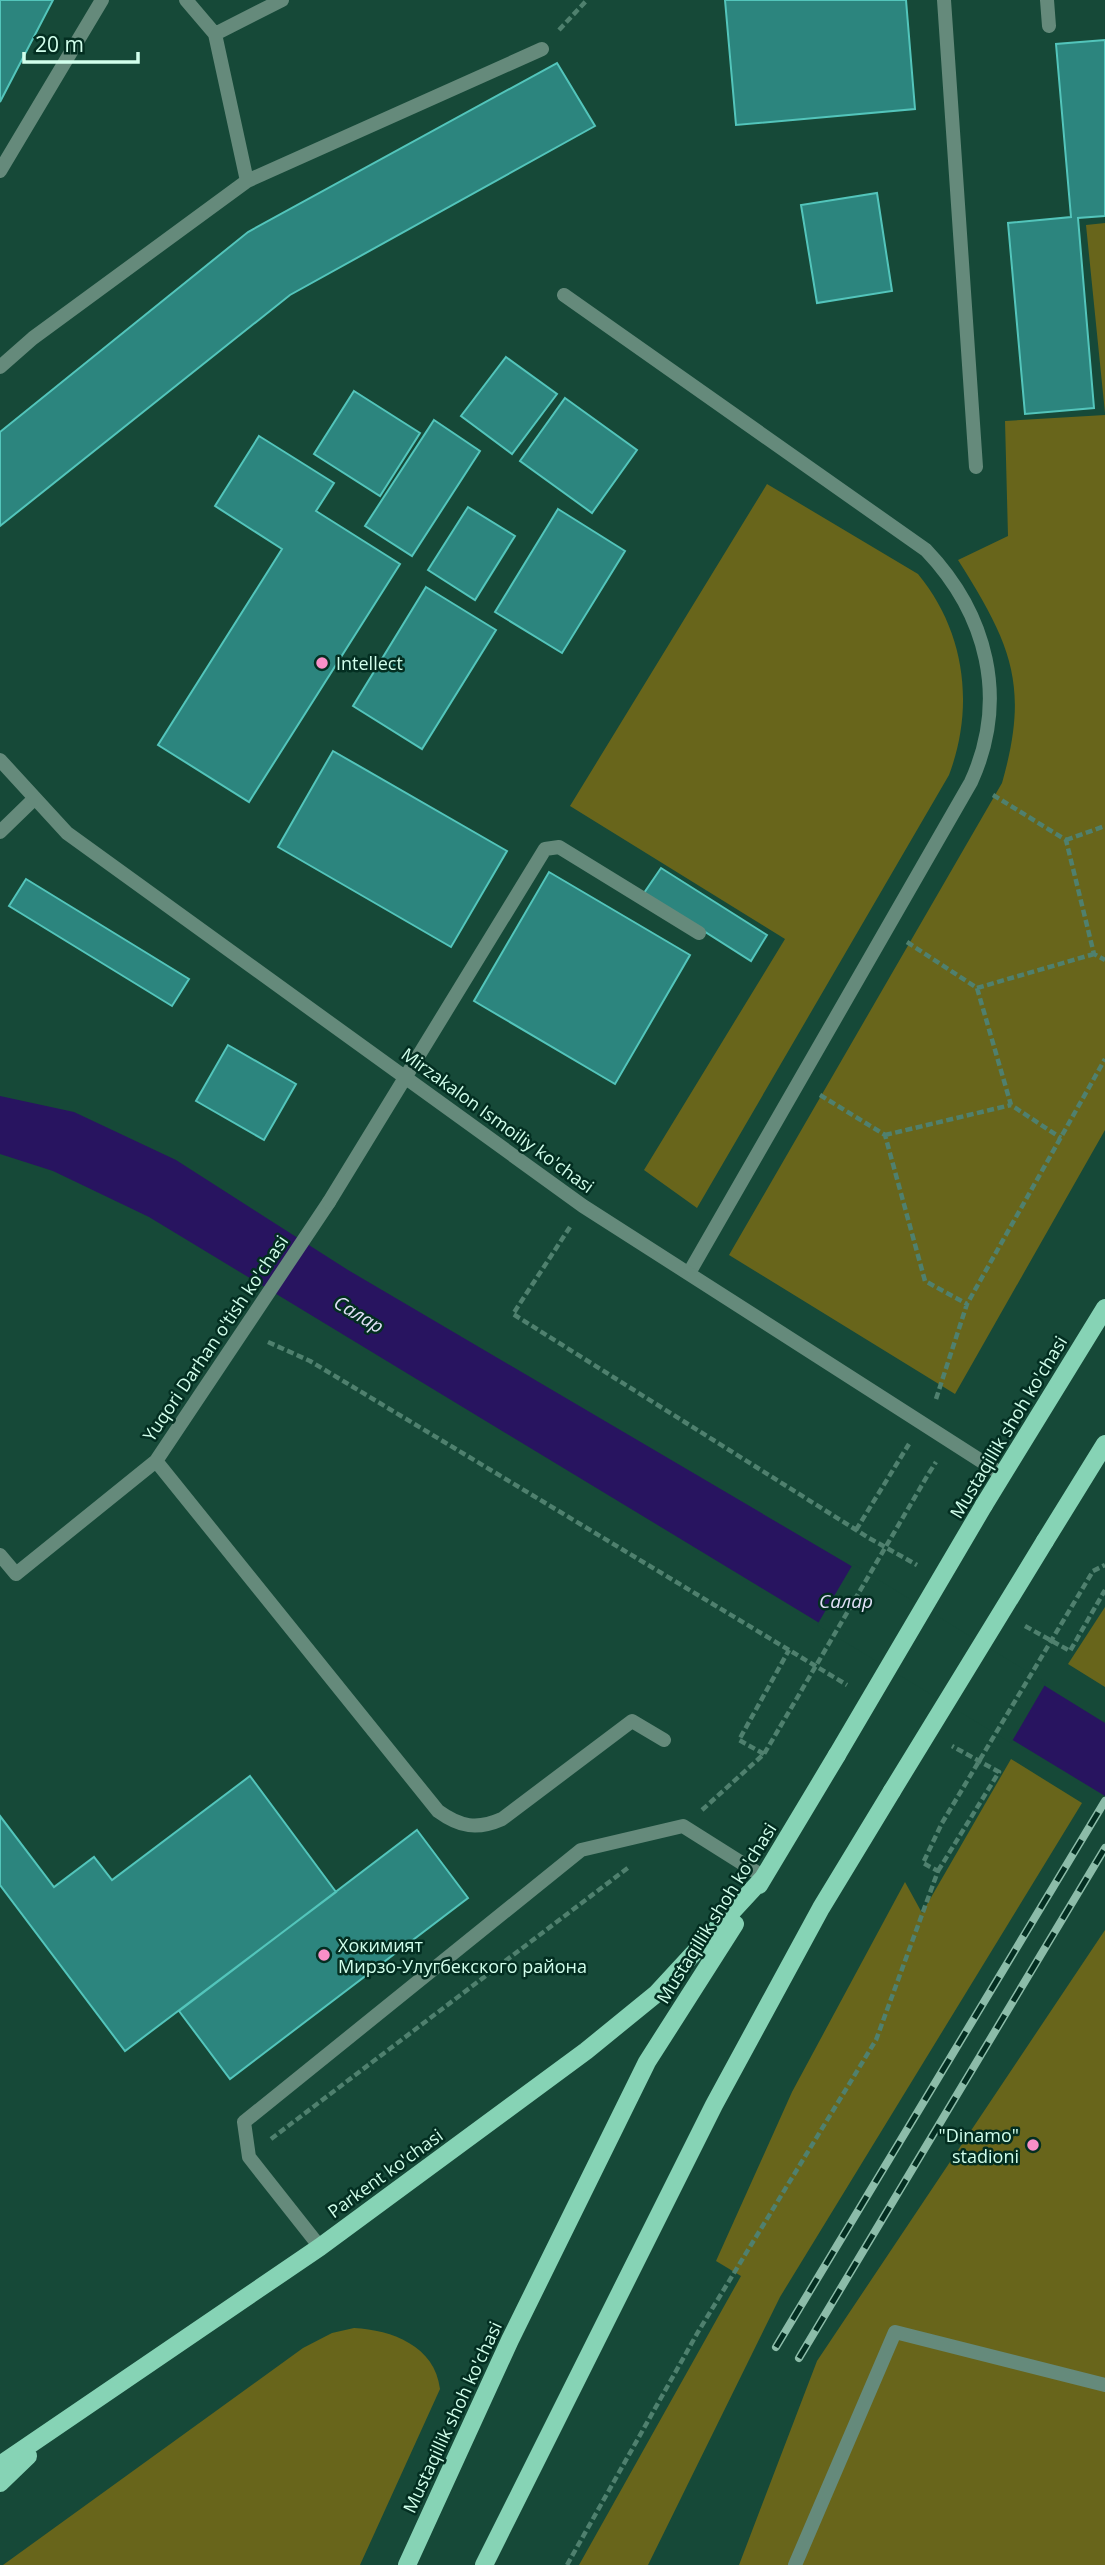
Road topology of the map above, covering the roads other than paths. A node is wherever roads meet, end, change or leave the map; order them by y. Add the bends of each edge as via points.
1 (102, 0) edge
2 (186, 0) edge
3 (282, 0) edge
4 (944, 0) edge
5 (1047, 0) edge
6 (1049, 26) dead end
7 (215, 34) junction
8 (542, 49) road end
9 (0, 171) edge
10 (247, 181) junction
11 (564, 295) dead end
12 (0, 367) edge
13 (976, 467) dead end
14 (0, 760) edge
15 (34, 799) junction
16 (0, 832) edge
17 (699, 933) dead end
18 (404, 1077) junction
19 (689, 1273) junction
20 (1105, 1308) edge
21 (1105, 1444) edge
22 (156, 1461) junction
23 (1003, 1475) junction
24 (0, 1555) edge
25 (664, 1740) dead end
26 (764, 1877) junction
27 (320, 2247) junction
28 (1105, 2385) edge
29 (69, 2418) junction
30 (0, 2465) edge
31 (0, 2483) edge
32 (407, 2565) edge
33 (484, 2565) edge
34 (795, 2565) edge

1 - 9 street
2 - 7 street
3 - 7 street
4 - 13 street
5 - 6 street
7 - 10 street
8 - 10 street
10 - 12 street
11 - 19 street via 926,550 948,573 965,601 978,631 990,694 984,754 971,782
14 - 15 street, Mirzakalon Ismoiliy ko'chasi
15 - 16 street
15 - 18 street, Mirzakalon Ismoiliy ko'chasi via 67,833
17 - 18 street, Yuqori Darhan o'tish ko'chasi via 559,847 550,846
18 - 19 street, Mirzakalon Ismoiliy ko'chasi via 583,1206
18 - 22 street, Yuqori Darhan o'tish ko'chasi via 329,1202
19 - 23 street, Mirzakalon Ismoiliy ko'chasi
20 - 23 main road, Mustaqillik shoh ko'chasi
21 - 33 main road, bridge via 821,1908 714,2105
22 - 24 street via 16,1574
22 - 25 street, Yuqori Darhan o'tish ko'chasi via 438,1811 452,1821 484,1827 502,1819 632,1721
23 - 26 main road, Mustaqillik shoh ko'chasi, bridge
26 - 27 main road, Parkent ko'chasi via 656,1994
26 - 27 street via 683,1826 581,1850 244,2122 249,2157
26 - 32 main road, Mustaqillik shoh ko'chasi via 647,2062 510,2340
27 - 29 main road, Parkent ko'chasi
28 - 34 street via 895,2332
29 - 30 main road, Parkent ko'chasi
29 - 31 main road

